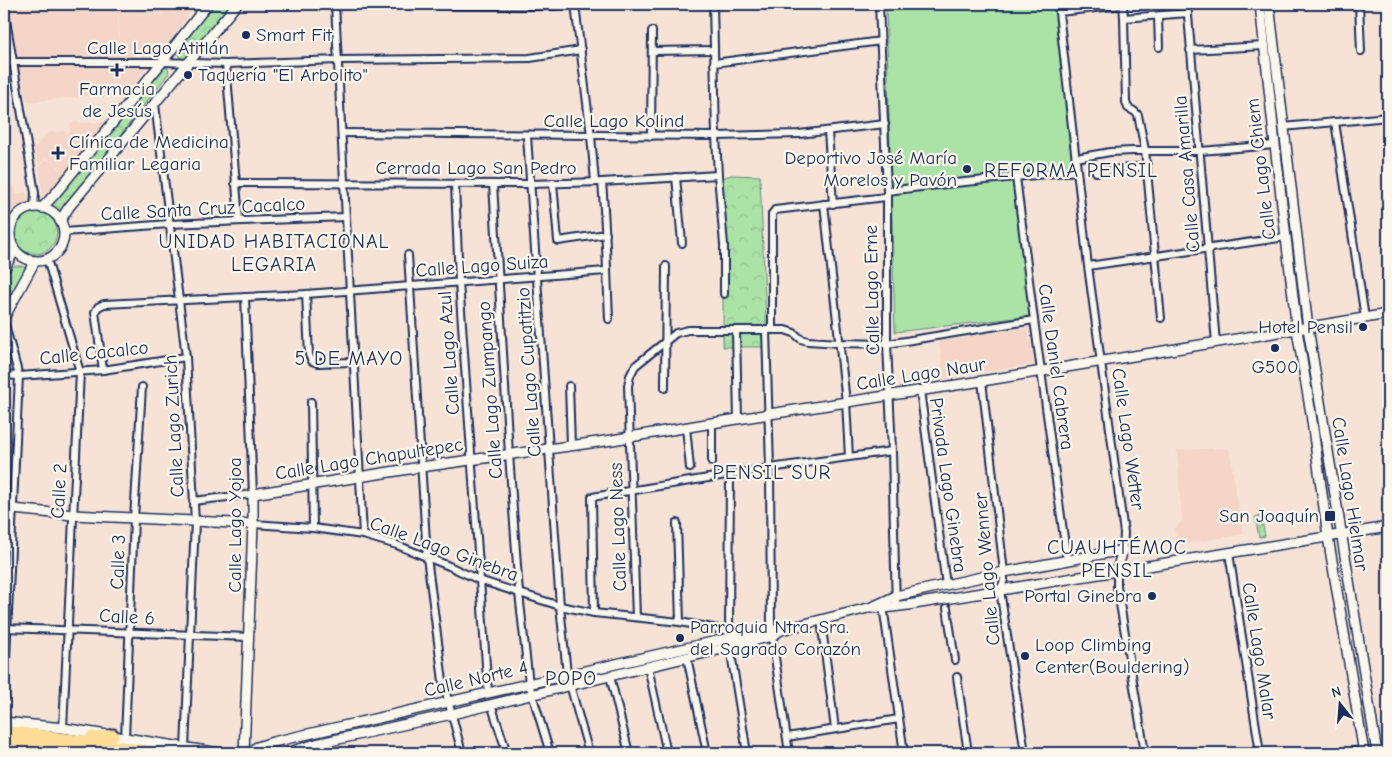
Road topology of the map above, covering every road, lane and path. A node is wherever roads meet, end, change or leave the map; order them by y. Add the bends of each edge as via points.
1 (208, 4) edge
2 (238, 4) edge
3 (335, 4) edge
4 (578, 4) edge
5 (713, 4) edge
6 (880, 4) edge
7 (1058, 4) edge
8 (1123, 4) edge
9 (1187, 4) edge
10 (1260, 4) edge
11 (1269, 4) edge
12 (1359, 4) edge
13 (4, 8) edge
14 (1059, 12) junction
15 (1188, 13) junction
16 (1158, 16) junction
17 (1124, 18) junction
18 (652, 31) dead end
19 (881, 41) junction
20 (1264, 46) junction
21 (1158, 47) dead end
22 (581, 50) junction
23 (714, 50) junction
24 (1190, 50) junction
25 (653, 51) junction
26 (1361, 51) dead end
27 (338, 60) junction
28 (4, 62) edge
29 (13, 62) junction
30 (162, 62) junction
31 (714, 63) junction
32 (189, 64) junction
33 (226, 64) junction
34 (155, 104) junction
35 (1388, 117) edge
36 (1335, 122) junction
37 (885, 124) junction
38 (1283, 127) junction
39 (828, 131) junction
40 (342, 133) junction
41 (527, 136) junction
42 (591, 136) junction
43 (651, 136) junction
44 (716, 136) junction
45 (1274, 145) junction
46 (1145, 150) junction
47 (1200, 151) junction
48 (1076, 158) junction
49 (1147, 166) junction
50 (1077, 171) junction
51 (1096, 172) dead end
52 (718, 175) junction
53 (676, 177) junction
54 (1016, 177) junction
55 (599, 182) junction
56 (235, 183) junction
57 (553, 183) junction
58 (344, 184) junction
59 (455, 184) junction
60 (493, 184) junction
61 (530, 184) junction
62 (886, 194) junction
63 (824, 204) junction
64 (833, 204) junction
65 (38, 208) junction
66 (345, 217) junction
67 (239, 220) junction
68 (60, 221) junction
69 (169, 224) junction
70 (7, 226) edge
71 (64, 232) junction
72 (606, 234) junction
73 (1286, 237) junction
74 (682, 242) dead end
75 (1208, 248) junction
76 (15, 250) junction
77 (408, 255) dead end
78 (1156, 256) junction
79 (47, 259) junction
80 (36, 261) junction
81 (666, 266) dead end
82 (1088, 266) junction
83 (4, 269) edge
84 (606, 271) junction
85 (537, 277) junction
86 (498, 279) junction
87 (460, 282) junction
88 (410, 286) junction
89 (350, 290) junction
90 (306, 294) junction
91 (724, 294) dead end
92 (245, 296) junction
93 (179, 300) junction
94 (1388, 314) edge
95 (1161, 318) dead end
96 (1365, 318) junction
97 (609, 319) dead end
98 (4, 320) edge
99 (1034, 320) junction
100 (1308, 328) junction
101 (769, 330) junction
102 (1297, 330) junction
103 (736, 331) junction
104 (666, 340) junction
105 (839, 343) junction
106 (1216, 343) junction
107 (887, 344) junction
108 (186, 357) junction
109 (1101, 361) junction
110 (353, 362) junction
111 (102, 370) junction
112 (1041, 371) junction
113 (80, 372) junction
114 (4, 375) edge
115 (19, 376) junction
116 (982, 381) junction
117 (569, 386) dead end
118 (142, 387) dead end
119 (665, 388) dead end
120 (920, 390) junction
121 (890, 395) junction
122 (311, 402) dead end
123 (846, 402) junction
124 (768, 414) junction
125 (738, 419) junction
126 (712, 423) junction
127 (686, 427) junction
128 (629, 437) junction
129 (571, 445) junction
130 (549, 449) junction
131 (892, 452) junction
132 (509, 454) junction
133 (849, 457) junction
134 (471, 459) junction
135 (712, 462) dead end
136 (421, 467) junction
137 (690, 468) dead end
138 (770, 468) junction
139 (730, 476) junction
140 (359, 477) junction
141 (313, 485) junction
142 (631, 492) junction
143 (253, 494) junction
144 (194, 501) junction
145 (4, 505) edge
146 (13, 510) junction
147 (73, 515) junction
148 (134, 519) junction
149 (195, 522) junction
150 (677, 523) dead end
151 (253, 524) junction
152 (1388, 527) edge
153 (313, 528) junction
154 (363, 535) junction
155 (1340, 536) junction
156 (1328, 538) junction
157 (1123, 550) junction
158 (1229, 553) junction
159 (426, 557) junction
160 (1067, 560) junction
161 (1117, 570) junction
162 (1004, 572) junction
163 (479, 580) junction
164 (946, 585) junction
165 (1000, 590) junction
166 (519, 593) junction
167 (896, 596) junction
168 (883, 605) junction
169 (560, 606) junction
170 (896, 607) junction
171 (947, 608) dead end
172 (594, 613) junction
173 (636, 617) junction
174 (822, 620) junction
175 (680, 622) junction
176 (6, 628) edge
177 (67, 629) junction
178 (130, 632) junction
179 (775, 632) junction
180 (189, 635) junction
181 (249, 637) junction
182 (729, 639) junction
183 (687, 657) junction
184 (955, 660) dead end
185 (648, 667) junction
186 (567, 674) junction
187 (610, 676) junction
188 (957, 677) dead end
189 (529, 684) junction
190 (570, 685) junction
191 (488, 693) junction
192 (531, 694) junction
193 (4, 699) edge
194 (448, 702) junction
195 (491, 704) junction
196 (452, 714) junction
197 (899, 719) junction
198 (4, 722) edge
199 (835, 729) junction
200 (4, 731) edge
201 (65, 733) junction
202 (112, 735) joint
203 (787, 737) junction
204 (124, 738) junction
205 (4, 741) edge
206 (50, 746) junction
207 (184, 748) junction
208 (1388, 748) edge
209 (4, 751) edge
210 (1364, 752) edge
211 (1377, 752) edge
212 (22, 753) edge
213 (77, 753) edge
214 (102, 753) edge
215 (156, 753) edge
216 (219, 753) edge
217 (246, 753) edge
218 (289, 753) edge
219 (462, 753) edge
220 (507, 753) edge
221 (550, 753) edge
222 (588, 753) edge
223 (629, 753) edge
224 (667, 753) edge
225 (707, 753) edge
226 (747, 753) edge
227 (788, 753) edge
228 (904, 753) edge
229 (968, 753) edge
230 (1025, 753) edge
231 (1145, 753) edge
232 (1260, 753) edge
233 (1350, 753) edge

1 - 30 street
2 - 32 street
3 - 4 street
3 - 27 street
4 - 22 street
5 - 23 street
6 - 19 street, Calle Lago Erne
7 - 14 street, Calle Lago Wetter
8 - 14 street
8 - 17 street
9 - 15 street, Calle Casa Amarilla
10 - 20 street, Calle Lago Chiem
11 - 38 street, Calle Lago Chiem
12 - 26 street
13 - 29 street
14 - 48 street, Calle Lago Wetter
15 - 16 street
15 - 24 street, Calle Casa Amarilla
16 - 17 street
16 - 21 street
17 - 46 street via 1126,102 1128,108 1138,115
18 - 25 street
19 - 31 street
19 - 37 street, Calle Lago Erne
20 - 24 street
20 - 45 street, Calle Lago Chiem
22 - 27 street, Calle Lago Atitlán via 530,58
22 - 42 street
23 - 25 street
23 - 31 street
24 - 47 street, Calle Casa Amarilla
25 - 43 street
27 - 33 street, Calle Lago Atitlán
27 - 40 street
28 - 29 street, Calle Lago Atitlán
29 - 30 street, Calle Lago Atitlán
29 - 65 street
30 - 32 street, Calle Lago Atitlán
30 - 65 street via 55,194
31 - 44 street
32 - 33 street, Calle Lago Atitlán
32 - 34 street
33 - 56 street
34 - 68 street
34 - 69 street, Calle Lago Zurich
35 - 36 street
36 - 38 street
36 - 96 street
37 - 39 street, Calle Lago Kolind
37 - 62 street, Calle Lago Erne
38 - 100 street, Calle Lago Chiem
39 - 44 street, Calle Lago Kolind
39 - 64 street
40 - 41 street, Calle Lago Kolind
40 - 58 street
41 - 42 street, Calle Lago Kolind
41 - 61 street, Calle Lago Cupatitzio
42 - 43 street, Calle Lago Kolind
42 - 55 street
43 - 44 street, Calle Lago Kolind
44 - 52 street
45 - 47 street
45 - 73 street, Calle Lago Chiem
46 - 47 street
46 - 48 street
46 - 49 street
47 - 75 street, Calle Casa Amarilla
48 - 50 street, Calle Lago Wetter
49 - 51 street
49 - 78 street
50 - 54 street
50 - 82 street, Calle Lago Wetter
52 - 53 street, Cerrada Lago San Pedro
52 - 91 street
53 - 55 street, Cerrada Lago San Pedro
53 - 74 street
54 - 62 street
54 - 99 street, Calle Daniel Cabrera
55 - 57 street, Cerrada Lago San Pedro
55 - 72 street
56 - 58 street, Cerrada Lago San Pedro
56 - 67 street
57 - 61 street, Cerrada Lago San Pedro
57 - 72 street via 558,241
58 - 59 street, Cerrada Lago San Pedro
58 - 66 street
59 - 60 street, Cerrada Lago San Pedro
59 - 87 street, Calle Lago Azul
60 - 61 street, Cerrada Lago San Pedro
60 - 86 street, Calle Lago Zumpango
61 - 85 street, Calle Lago Cupatitzio
62 - 64 street
62 - 107 street, Calle Lago Erne
63 - 64 street
63 - 101 street via 775,210 772,214
63 - 105 street
65 - 68 street via 52,212
65 - 70 street via 21,213
66 - 67 street, Calle Santa Cruz Cacalco
66 - 89 street
67 - 69 street, Calle Santa Cruz Cacalco
68 - 71 street
69 - 71 street, Calle Santa Cruz Cacalco
69 - 93 street, Calle Lago Zurich
70 - 76 street
71 - 79 street via 60,248
72 - 84 street
73 - 75 street
73 - 102 street, Calle Lago Chiem
75 - 78 street
75 - 106 street, Calle Casa Amarilla
76 - 80 street via 24,258
76 - 83 street
77 - 88 street
78 - 82 street
78 - 95 street
79 - 80 street
79 - 113 street, Calle 2
80 - 98 street
81 - 104 street
82 - 109 street, Calle Lago Wetter
84 - 85 street, Calle Lago Suiza
84 - 97 street
85 - 86 street, Calle Lago Suiza
85 - 130 street, Calle Lago Cupatitzio
86 - 87 street, Calle Lago Suiza
86 - 132 street, Calle Lago Zumpango
87 - 88 street, Calle Lago Suiza
87 - 134 street, Calle Lago Azul
88 - 89 street, Calle Lago Suiza
88 - 136 street
89 - 90 street, Calle Lago Suiza
89 - 110 street
90 - 92 street, Calle Lago Suiza
90 - 110 street via 312,361
92 - 93 street, Calle Lago Suiza
92 - 143 street, Calle Lago Yojoa
93 - 108 street, Calle Lago Zurich
93 - 111 street, Calle Lago Suiza via 98,307 95,312
94 - 96 street, Calle Lago Naur
96 - 100 street, Calle Lago Naur
98 - 115 street
99 - 107 street, Calle Lago Ness
99 - 112 street, Calle Daniel Cabrera
100 - 102 street, Calle Lago Naur
100 - 155 street, Calle Lago Hielmar
101 - 103 street, Calle Lago Ness
101 - 105 street, Calle Lago Ness via 790,331 805,341
101 - 124 street
102 - 106 street, Calle Lago Naur
102 - 156 street, Calle Lago Hielmar
103 - 104 street, Calle Lago Ness via 681,331
103 - 125 street
104 - 119 street
104 - 128 street, Calle Lago Ness via 632,371 628,386
105 - 107 street, Calle Lago Ness
105 - 123 street
106 - 109 street, Calle Lago Naur
107 - 121 street, Calle Lago Erne
108 - 111 street, Calle Cacalco
108 - 144 street, Calle Lago Zurich
109 - 112 street, Calle Lago Naur
109 - 157 street, Calle Lago Wetter via 1124,533
110 - 140 street
111 - 113 street, Calle Cacalco
112 - 116 street, Calle Lago Naur
112 - 160 street, Calle Daniel Cabrera
113 - 115 street, Calle Cacalco
113 - 147 street, Calle 2
114 - 115 street, Calle Cacalco
115 - 146 street
116 - 120 street, Calle Lago Naur
116 - 162 street, Calle Lago Wenner
117 - 129 street
118 - 148 street, Calle 3
120 - 121 street, Calle Lago Naur
120 - 164 street, Privada Lago Ginebra
121 - 123 street, Calle Lago Naur
121 - 131 street, Calle Lago Erne
122 - 141 street
123 - 124 street, Calle Lago Naur
123 - 133 street
124 - 125 street, Calle Lago Naur
124 - 138 street
125 - 126 street, Calle Lago Naur
126 - 127 street, Calle Lago Naur
126 - 135 street
127 - 128 street, Calle Lago Naur
127 - 137 street
128 - 129 street, Calle Lago Naur
128 - 142 street, Calle Lago Ness
129 - 130 street, Calle Lago Naur
130 - 132 street, Calle Lago Chapultepec
130 - 169 street, Calle Lago Cupatitzio
131 - 133 street
131 - 167 street, Calle Lago Erne
132 - 134 street, Calle Lago Chapultepec
132 - 166 street, Calle Lago Zumpango
133 - 138 street
134 - 136 street, Calle Lago Chapultepec
134 - 163 street, Calle Lago Azul
136 - 140 street, Calle Lago Chapultepec
136 - 159 street
138 - 139 street
138 - 179 street
139 - 142 street
139 - 182 street
140 - 141 street, Calle Lago Chapultepec
140 - 154 street
141 - 143 street, Calle Lago Chapultepec
141 - 153 street
142 - 172 street via 592,497
142 - 173 street, Calle Lago Ness
143 - 144 street, Calle Lago Chapultepec
143 - 151 street, Calle Lago Yojoa
144 - 149 street, Calle Lago Zurich
145 - 146 street, Calle Lago Ginebra
146 - 147 street, Calle Lago Ginebra
146 - 176 street
147 - 148 street, Calle Lago Ginebra
147 - 177 street, Calle 2
148 - 149 street, Calle Lago Ginebra
148 - 178 street, Calle 3
149 - 151 street, Calle Lago Ginebra
149 - 180 street, Calle Lago Zurich
150 - 175 street
151 - 153 street, Calle Lago Ginebra
151 - 181 street, Calle Lago Yojoa
152 - 155 street
153 - 154 street, Calle Lago Ginebra
154 - 159 street, Calle Lago Ginebra
155 - 156 street
155 - 211 street, Calle Lago Hielmar
156 - 158 street
156 - 210 street, Calle Lago Hielmar
157 - 160 street
157 - 161 street, Calle Lago Wetter
158 - 161 street
158 - 232 street, Calle Lago Malar
159 - 163 street, Calle Lago Ginebra
159 - 194 street
160 - 162 street
161 - 165 street
161 - 231 street, Calle Lago Wetter via 1116,586
162 - 164 street
162 - 165 street, Calle Lago Wenner
163 - 166 street, Calle Lago Ginebra
163 - 191 street, Calle Lago Azul
164 - 167 street
165 - 170 street
165 - 230 street, Calle Lago Wenner
166 - 169 street, Calle Lago Ginebra
166 - 189 street, Calle Lago Zumpango
167 - 168 street
167 - 170 street, Calle Lago Erne
168 - 170 street
168 - 174 street
168 - 197 street
169 - 172 street, Calle Lago Ginebra
169 - 186 street, Calle Lago Cupatitzio
171 - 184 street
172 - 173 street, Calle Lago Ginebra
173 - 175 street, Calle Lago Ginebra
174 - 179 street
174 - 199 street
175 - 182 street, Calle Lago Ginebra
176 - 177 street, Calle 6
176 - 193 street
177 - 178 street, Calle 6
177 - 201 street, Calle 2
178 - 180 street, Calle 6
178 - 204 street, Calle 3
179 - 182 street, Calle Norte 4
179 - 203 street
180 - 181 street, Calle 6
180 - 207 street, Calle Lago Zurich
181 - 217 street, Calle Lago Yojoa
182 - 183 street, Calle Norte 4
182 - 186 street, Calle Norte 4
182 - 226 street
183 - 185 street, Calle Norte 4
183 - 225 street
185 - 187 street, Calle Norte 4
185 - 224 street
186 - 189 street, Calle Norte 4
186 - 190 street, Calle Lago Cupatitzio
187 - 190 street, Calle Norte 4
187 - 223 street
188 - 229 street
189 - 191 street, Calle Norte 4
189 - 192 street, Calle Lago Zumpango
190 - 192 street, Calle Norte 4
190 - 222 street, Calle Lago Cupatitzio
191 - 194 street, Calle Norte 4
192 - 195 street, Calle Norte 4
192 - 221 street, Calle Lago Zumpango
194 - 196 street
194 - 217 street, Calle Norte 4 via 273,742
195 - 196 street, Calle Norte 4
195 - 220 street
196 - 218 street, Calle Norte 4
196 - 219 street
197 - 199 street
197 - 228 street
198 - 201 street
199 - 203 street
200 - 201 highway
201 - 202 highway via 99,738
201 - 215 highway
202 - 204 street
203 - 227 street
204 - 207 street
205 - 206 highway
206 - 213 highway
206 - 214 highway
207 - 216 street
208 - 211 street
209 - 212 street
210 - 233 street

